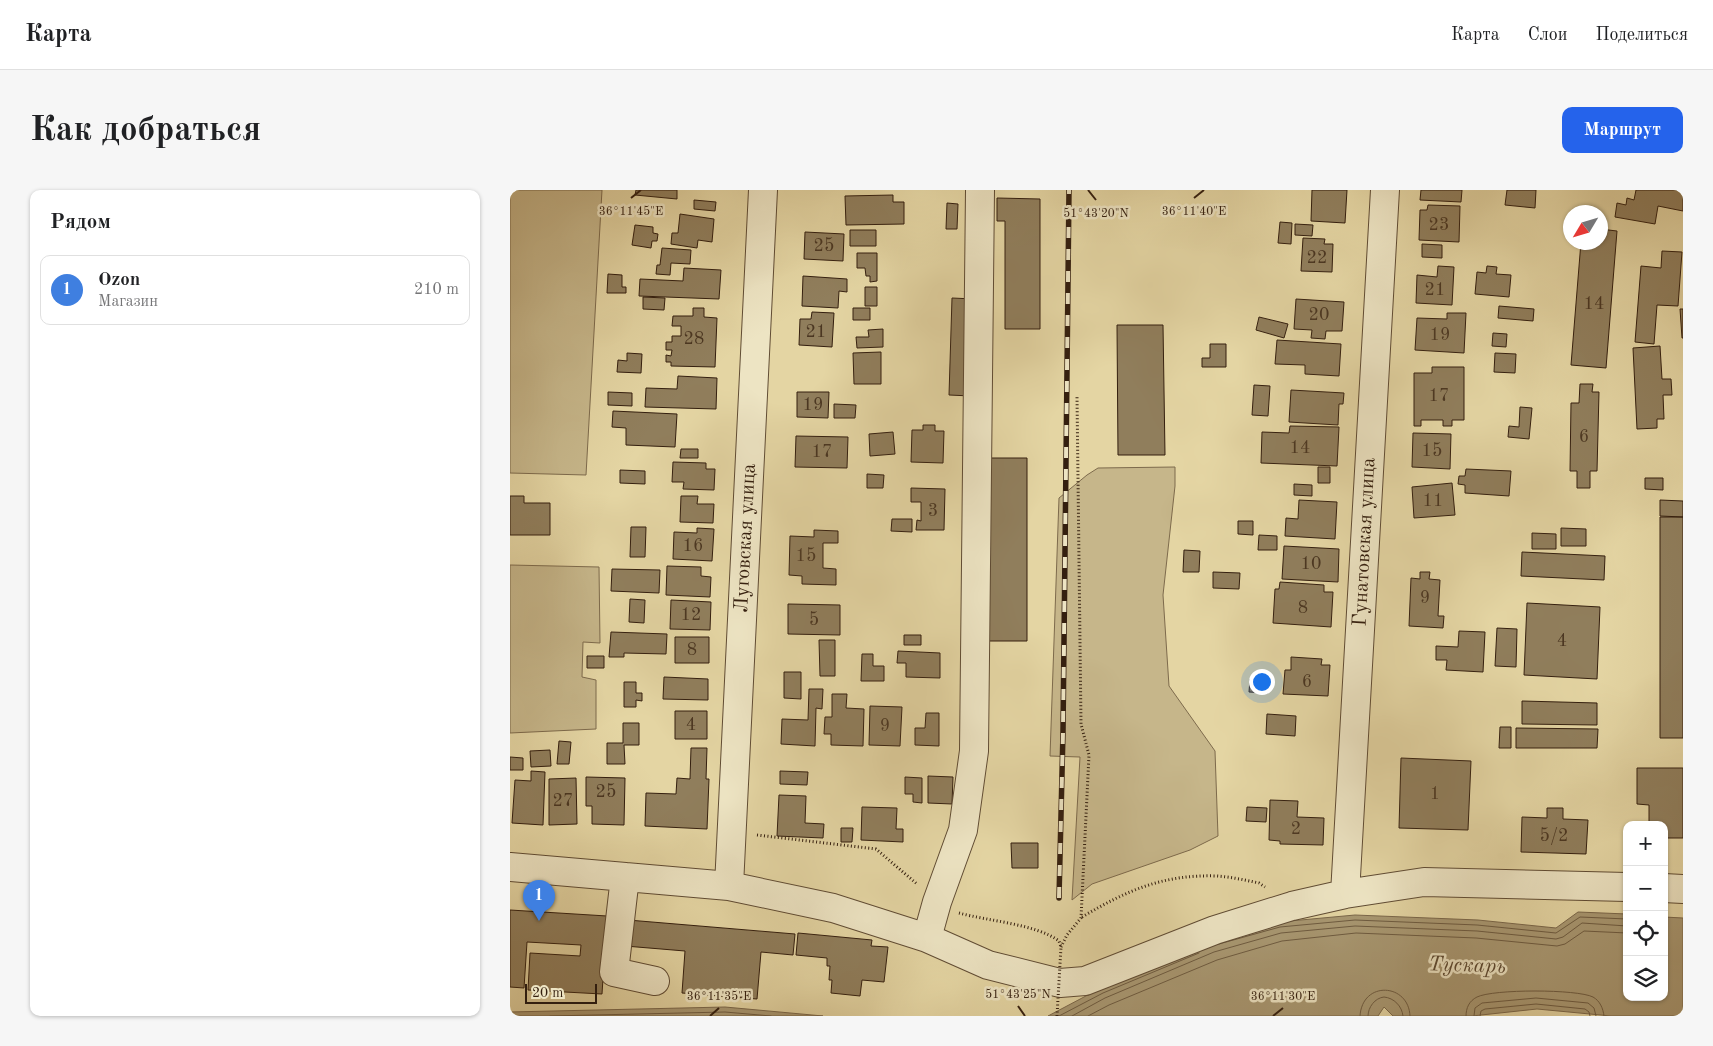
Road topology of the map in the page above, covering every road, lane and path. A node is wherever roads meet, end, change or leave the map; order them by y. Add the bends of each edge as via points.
1 (763, 190) edge
2 (980, 190) edge
3 (1385, 190) edge
4 (1077, 396) dead end
5 (732, 832) junction
6 (510, 867) edge
7 (625, 877) junction
8 (729, 886) junction
9 (1623, 888) edge
10 (1668, 888) edge
11 (1683, 889) edge
12 (1345, 894) junction
13 (938, 902) junction
14 (1292, 906) junction
15 (1081, 918) junction
16 (927, 938) junction
17 (1061, 947) junction
18 (654, 981) dead end
19 (1057, 1016) edge

1 - 5 street, Луговская улица
2 - 13 street via 974,751 963,830
3 - 12 street, Гунатовская улица
4 - 15 path via 1081,724 1089,755
5 - 8 street, Луговская улица
5 - 13 path via 876,850
6 - 7 street
7 - 8 street
7 - 18 street via 614,972
8 - 16 street via 833,908
9 - 12 street via 1424,882
10 - 11 street
12 - 14 street
13 - 16 street
13 - 17 path via 952,911 1050,934 1060,941
14 - 15 path via 1259,883 1218,876 1184,877 1116,897
14 - 16 street via 1214,930 1085,981 1060,984 988,965
15 - 17 path
17 - 19 path, bridge

